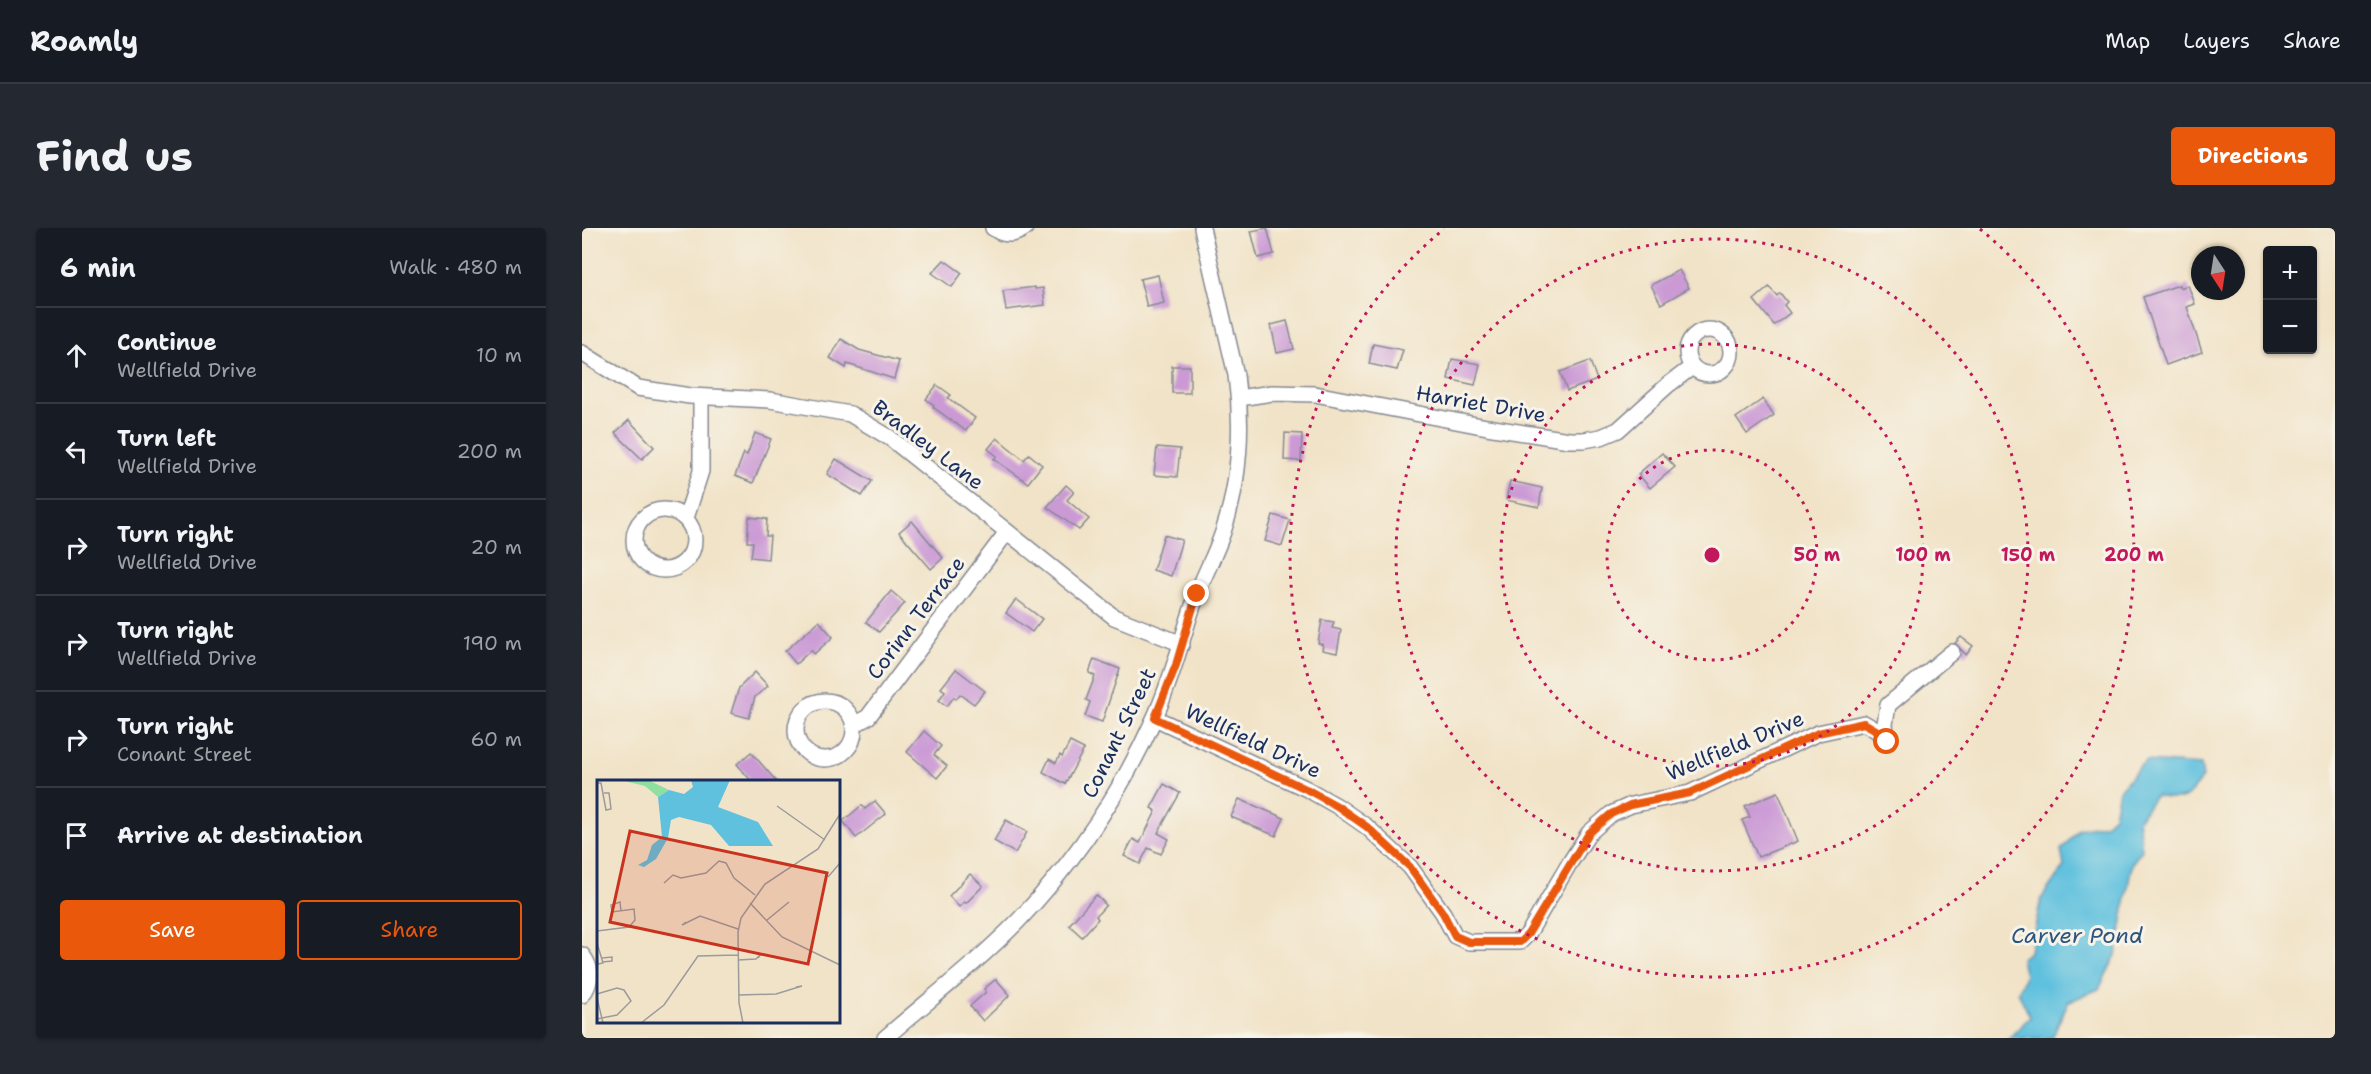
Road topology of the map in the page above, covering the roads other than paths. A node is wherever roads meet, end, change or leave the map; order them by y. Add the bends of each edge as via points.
1 (993, 228) edge
2 (1025, 228) edge
3 (1202, 228) edge
4 (582, 353) edge
5 (1692, 367) dead end
6 (701, 397) junction
7 (1239, 398) junction
8 (686, 518) junction
9 (1007, 532) junction
10 (1182, 645) junction
11 (1952, 652) dead end
12 (1155, 718) junction
13 (854, 725) dead end
14 (582, 955) edge
15 (582, 995) edge
16 (885, 1038) edge

1 - 2 street via 1011,234
3 - 7 street, Conant Street
4 - 6 street, Bradley Lane via 638,388
5 - 7 street, Harriet Drive via 1618,430 1584,440 1487,428 1315,394 1272,393
6 - 8 street via 701,471
6 - 9 street, Bradley Lane via 770,400 850,414 890,438
7 - 10 street, Conant Street via 1231,503
8 - 8 street via 692,526 695,545 685,562 667,570 648,565 635,549 636,529 641,520 668,509
9 - 10 street, Bradley Lane via 1114,617
9 - 13 street, Corinn Terrace via 867,717
10 - 12 street, Conant Street
11 - 12 street, Wellfield Drive via 1888,705 1887,742 1864,723 1818,733 1690,793 1630,805 1611,814 1589,833 1520,942 1469,942 1455,936 1410,867 1367,827 1306,789
12 - 16 street, Conant Street via 1108,806 1032,905 992,946
14 - 15 street via 590,972 588,987

